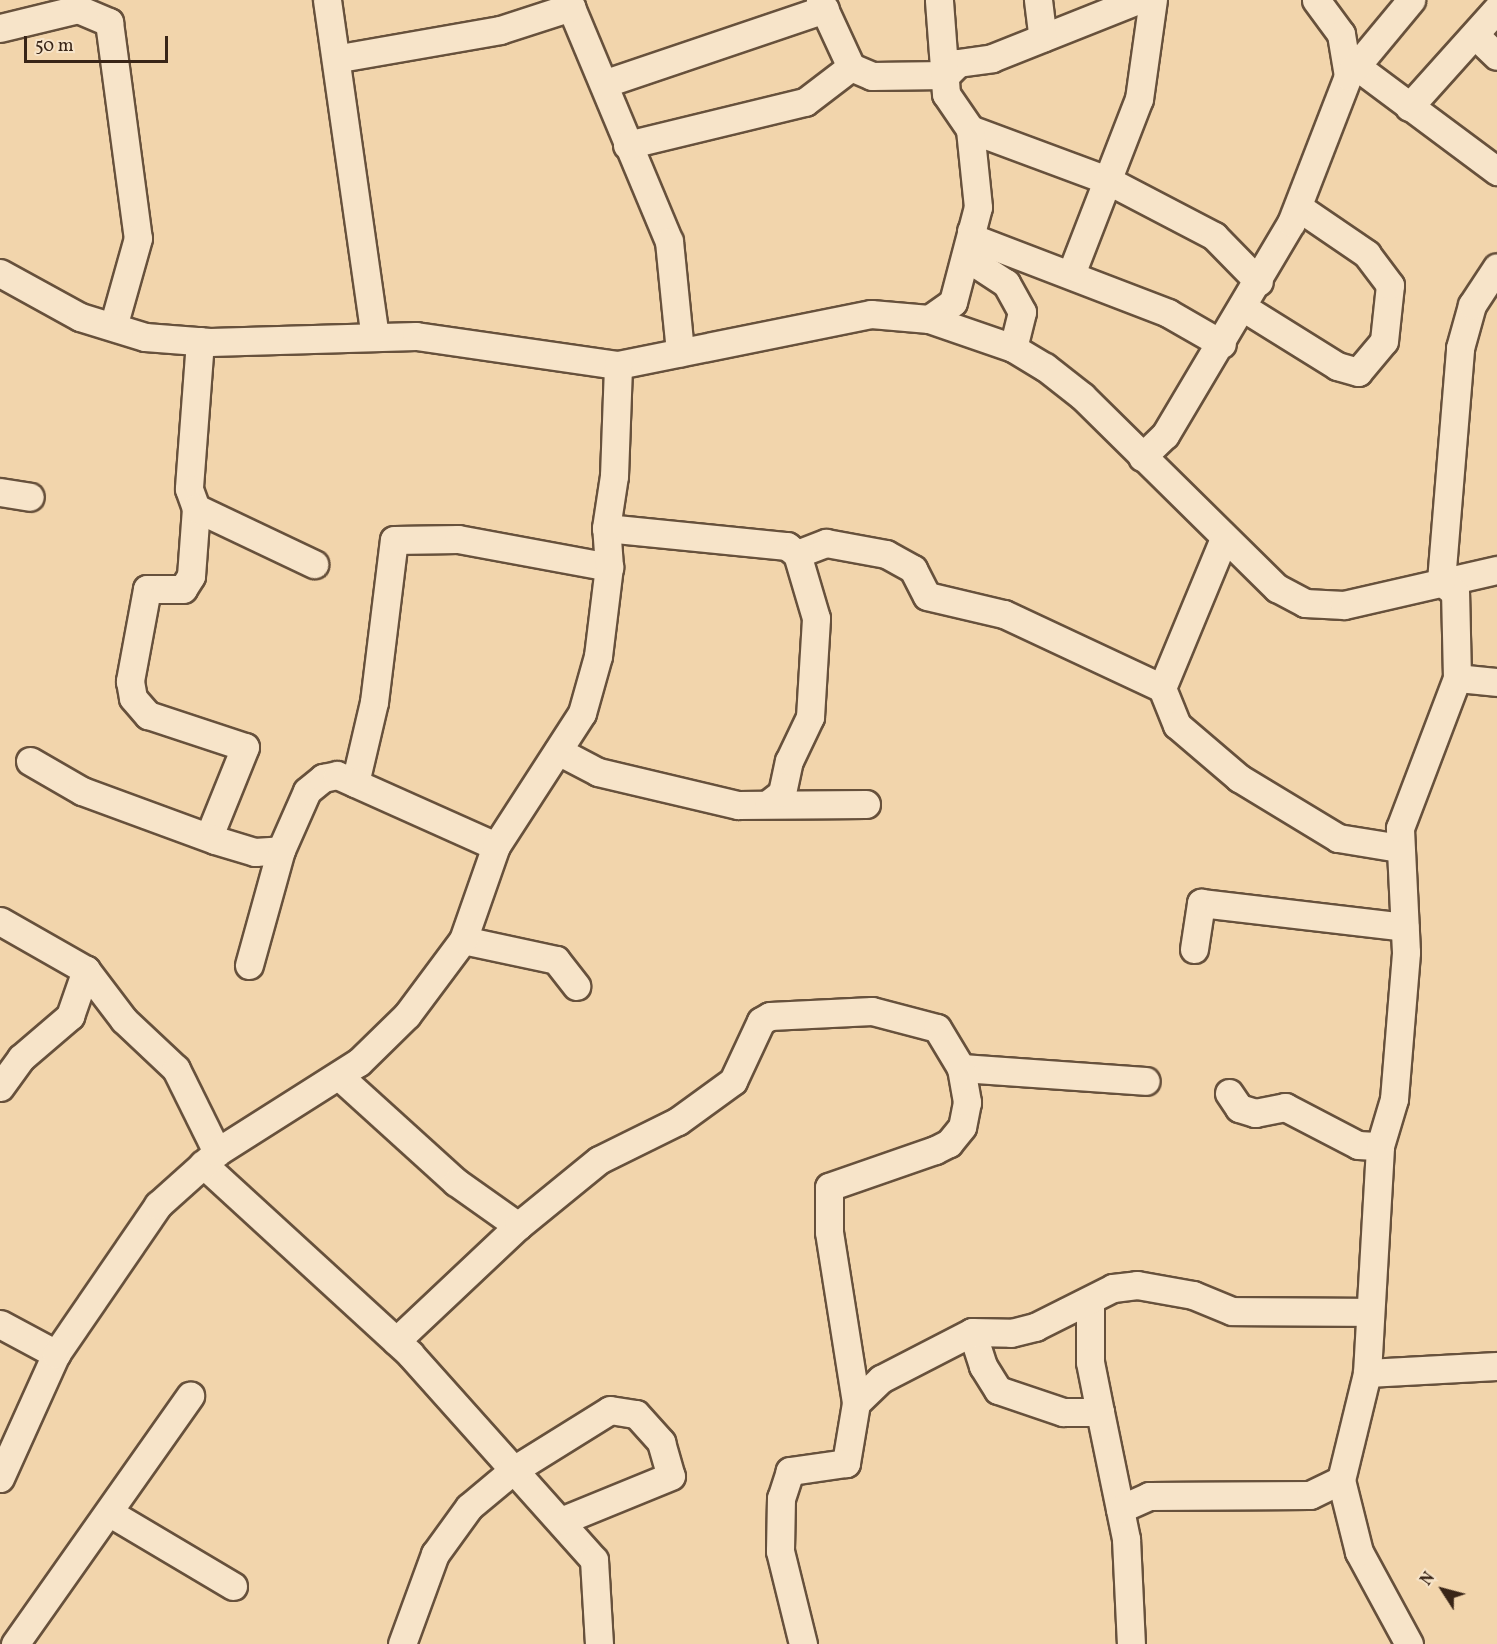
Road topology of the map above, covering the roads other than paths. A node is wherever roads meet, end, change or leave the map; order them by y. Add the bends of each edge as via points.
1 (327, 0) edge
2 (939, 0) edge
3 (1038, 0) edge
4 (1138, 0) edge
5 (1153, 0) edge
6 (1316, 0) edge
7 (1411, 0) edge
8 (569, 4) edge
9 (822, 5) edge
10 (1497, 9) edge
11 (12, 17) edge
12 (1475, 35) junction
13 (1043, 38) junction
14 (1497, 56) edge
15 (340, 58) junction
16 (851, 67) junction
17 (1352, 71) junction
18 (946, 75) junction
19 (606, 83) junction
20 (1409, 107) junction
21 (970, 129) junction
22 (627, 145) junction
23 (1497, 171) edge
24 (1107, 180) junction
25 (1298, 207) junction
26 (972, 234) junction
27 (1497, 267) edge
28 (1071, 274) junction
29 (1, 278) edge
30 (1259, 282) junction
31 (1244, 308) junction
32 (929, 319) junction
33 (113, 327) junction
34 (375, 336) junction
35 (200, 341) junction
36 (1222, 344) junction
37 (1013, 348) junction
38 (680, 352) junction
39 (618, 365) junction
40 (1142, 457) junction
41 (0, 492) edge
42 (30, 497) dead end
43 (196, 508) junction
44 (606, 528) junction
45 (1224, 538) junction
46 (797, 554) junction
47 (314, 564) dead end
48 (609, 567) junction
49 (1497, 570) edge
50 (1441, 581) junction
51 (1457, 678) junction
52 (1497, 682) edge
53 (1161, 688) junction
54 (558, 751) junction
55 (30, 761) dead end
56 (355, 783) junction
57 (768, 804) junction
58 (866, 804) dead end
59 (209, 836) junction
60 (496, 846) junction
61 (1400, 848) junction
62 (281, 850) junction
63 (0, 921) edge
64 (1405, 927) junction
65 (463, 940) junction
66 (1194, 949) dead end
67 (249, 965) dead end
68 (86, 970) junction
69 (576, 986) dead end
70 (961, 1068) junction
71 (339, 1076) junction
72 (1146, 1081) dead end
73 (0, 1087) edge
74 (1229, 1093) dead end
75 (1380, 1146) junction
76 (210, 1158) junction
77 (518, 1226) junction
78 (1090, 1302) junction
79 (1370, 1312) junction
80 (0, 1324) edge
81 (972, 1332) junction
82 (396, 1341) junction
83 (56, 1354) junction
84 (1497, 1366) edge
85 (1367, 1373) junction
86 (190, 1396) dead end
87 (856, 1403) junction
88 (1100, 1412) junction
89 (7, 1442) edge
90 (512, 1471) junction
91 (0, 1478) edge
92 (1341, 1480) junction
93 (1120, 1509) junction
94 (110, 1513) junction
95 (561, 1521) junction
96 (233, 1586) dead end
97 (15, 1644) edge
98 (402, 1644) edge
99 (599, 1644) edge
100 (803, 1644) edge
101 (1131, 1644) edge
102 (1409, 1644) edge

1 - 15 street
2 - 18 street
3 - 13 street
4 - 13 street
5 - 24 street via 1139,99
6 - 17 street via 1341,34
7 - 17 street
8 - 15 street via 500,30
8 - 19 street
9 - 16 street
9 - 19 street
10 - 12 street
11 - 33 street via 78,9 109,22 138,238
12 - 14 street
12 - 20 street
13 - 18 street via 992,58 958,63
15 - 34 street
16 - 18 street via 872,76
16 - 22 street via 805,102
17 - 20 street
17 - 25 street
18 - 21 street via 946,94
19 - 22 street
20 - 23 street
21 - 24 street
21 - 26 street via 978,207
22 - 38 street via 669,241
24 - 28 street
24 - 30 street via 1214,236
25 - 30 street
25 - 31 street via 1367,254 1390,285 1384,341 1358,372 1337,366
26 - 28 street
26 - 32 street via 952,302
26 - 37 street via 981,267 1006,284 1022,312
27 - 50 street via 1472,305 1460,348
28 - 36 street via 1168,313
29 - 33 street via 80,316
30 - 31 street
31 - 36 street
32 - 37 street
32 - 38 street via 871,314
33 - 35 street via 145,337
34 - 35 street
34 - 39 street
35 - 43 street via 189,489
36 - 40 street via 1165,435
37 - 40 street via 1082,396
38 - 39 street
39 - 44 street via 615,476
40 - 45 street
41 - 42 street
43 - 47 street
43 - 59 street via 190,576 183,589 147,589 130,681 134,698 148,715 245,747
44 - 46 street via 787,546
44 - 48 street
45 - 50 street via 1277,588 1305,603 1344,605
45 - 53 street
46 - 53 street via 826,543 886,554 913,569 927,596 1004,614
46 - 57 street via 816,618 810,717 789,761 782,793
48 - 54 street via 598,656 582,713
48 - 56 street via 458,540 394,540 374,702
49 - 50 street
50 - 51 street via 1455,593
51 - 52 street
51 - 61 street via 1400,828
53 - 61 street via 1177,725 1239,778 1338,838
54 - 57 street via 598,772 738,805
54 - 60 street
55 - 59 street via 82,791
56 - 60 street
56 - 62 street via 337,775 316,782
57 - 58 street
59 - 62 street via 255,852
60 - 65 street
61 - 64 street
62 - 67 street
63 - 68 street
64 - 66 street via 1201,903
64 - 75 street via 1394,1100
65 - 69 street via 556,960
65 - 71 street via 407,1015
68 - 73 street via 70,1016 21,1058
68 - 76 street via 124,1020 176,1069
70 - 72 street
70 - 77 street via 937,1028 909,1018 872,1011 770,1016 752,1031 733,1081 678,1121 599,1160
70 - 87 street via 967,1102 962,1127 949,1143 829,1187 829,1232
71 - 76 street
71 - 77 street via 456,1182
74 - 75 street via 1239,1108 1255,1113 1285,1107 1358,1144
75 - 79 street
76 - 82 street
76 - 83 street via 158,1205
77 - 82 street
78 - 79 street via 1113,1288 1137,1285 1192,1295 1232,1311
78 - 81 street via 1011,1333
78 - 88 street via 1090,1362
79 - 85 street
80 - 83 street
81 - 87 street via 881,1379
81 - 88 street via 983,1366 998,1390 1063,1412
82 - 90 street
83 - 89 street
84 - 85 street
85 - 92 street
86 - 94 street
87 - 100 street via 846,1463 790,1471 781,1498 780,1551
88 - 93 street
89 - 91 street
90 - 95 street
90 - 95 street via 610,1410 636,1414 661,1442 671,1476
90 - 98 street via 469,1507 435,1554
92 - 93 street via 1310,1495 1149,1496
92 - 102 street via 1359,1552
93 - 101 street
94 - 96 street
94 - 97 street
95 - 99 street via 594,1560

